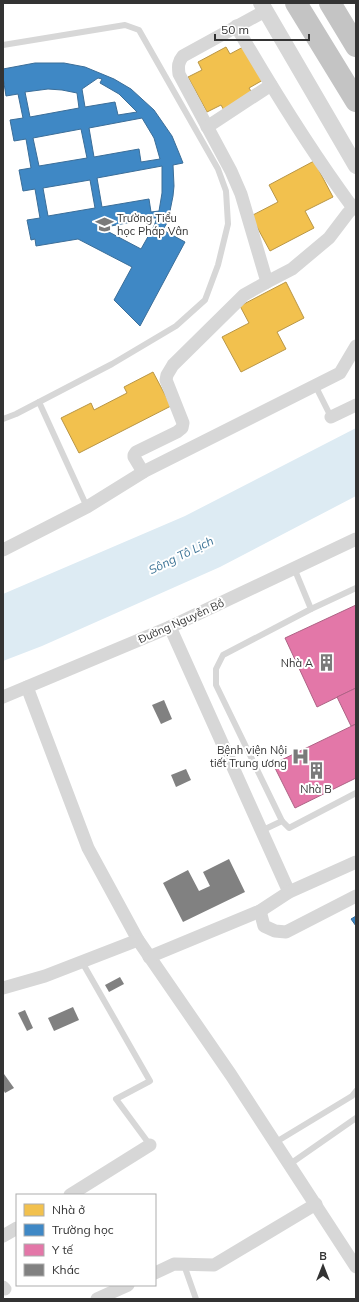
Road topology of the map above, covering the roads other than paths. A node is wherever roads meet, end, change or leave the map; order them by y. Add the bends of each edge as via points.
1 (296, 3) edge
2 (330, 3) edge
3 (263, 7) edge
4 (236, 26) junction
5 (3, 45) edge
6 (356, 46) edge
7 (271, 85) junction
8 (356, 101) edge
9 (207, 127) junction
10 (356, 166) edge
11 (354, 206) edge
12 (267, 282) junction
13 (356, 346) edge
14 (315, 385) junction
15 (39, 402) junction
16 (356, 405) edge
17 (331, 417) joint
18 (3, 419) edge
19 (143, 472) junction
20 (87, 507) junction
21 (356, 539) edge
22 (3, 550) edge
23 (294, 568) junction
24 (356, 588) edge
25 (312, 609) junction
26 (170, 627) junction
27 (27, 687) junction
28 (3, 697) edge
29 (356, 793) edge
30 (282, 821) junction
31 (261, 831) junction
32 (356, 862) edge
33 (289, 892) junction
34 (356, 896) edge
35 (260, 911) junction
36 (138, 940) junction
37 (149, 956) junction
38 (82, 962) junction
39 (3, 988) edge
40 (356, 1092) edge
41 (356, 1118) edge
42 (276, 1142) junction
43 (150, 1145) joint
44 (290, 1164) junction
45 (72, 1194) edge
46 (316, 1204) junction
47 (16, 1229) edge
48 (3, 1236) edge
49 (184, 1265) junction
50 (356, 1267) edge
51 (156, 1273) edge
52 (126, 1286) edge
53 (96, 1299) edge
54 (196, 1299) edge

1 - 8 highway
2 - 6 highway
3 - 4 street
3 - 10 street
4 - 7 street
4 - 9 street via 182,56 178,62 179,74
5 - 15 lane via 125,25 139,30 218,169 226,191 228,224 218,265 205,300 176,326 112,364
7 - 9 street
7 - 11 street via 325,170
9 - 12 street via 241,194
11 - 12 street via 329,238 292,269
12 - 19 street via 244,295 166,375 168,388 183,423 182,428 136,452 134,457
13 - 14 street via 340,373
14 - 17 lane
14 - 19 street
15 - 18 lane
15 - 20 lane
16 - 17 street
19 - 20 street
20 - 22 street
21 - 23 street, Đường Nguyễn Bồ
23 - 25 lane
23 - 26 street, Đường Nguyễn Bồ
24 - 25 lane
25 - 30 lane via 223,655 216,668 216,685
26 - 27 street, Đường Nguyễn Bồ
26 - 31 street
27 - 28 street, Đường Nguyễn Bồ
27 - 36 street via 88,848
29 - 30 lane via 289,828
30 - 31 lane
31 - 33 street
32 - 33 street
33 - 35 street
34 - 35 street via 286,932 264,926
35 - 37 street
36 - 37 street
36 - 38 street
37 - 42 street
38 - 39 street
38 - 43 lane via 150,1081 116,1099
40 - 42 lane
41 - 44 lane
42 - 44 street
43 - 45 street
44 - 46 street
46 - 49 street via 214,1265
46 - 50 street
47 - 48 street
49 - 51 street via 174,1264
49 - 54 lane
52 - 53 street

